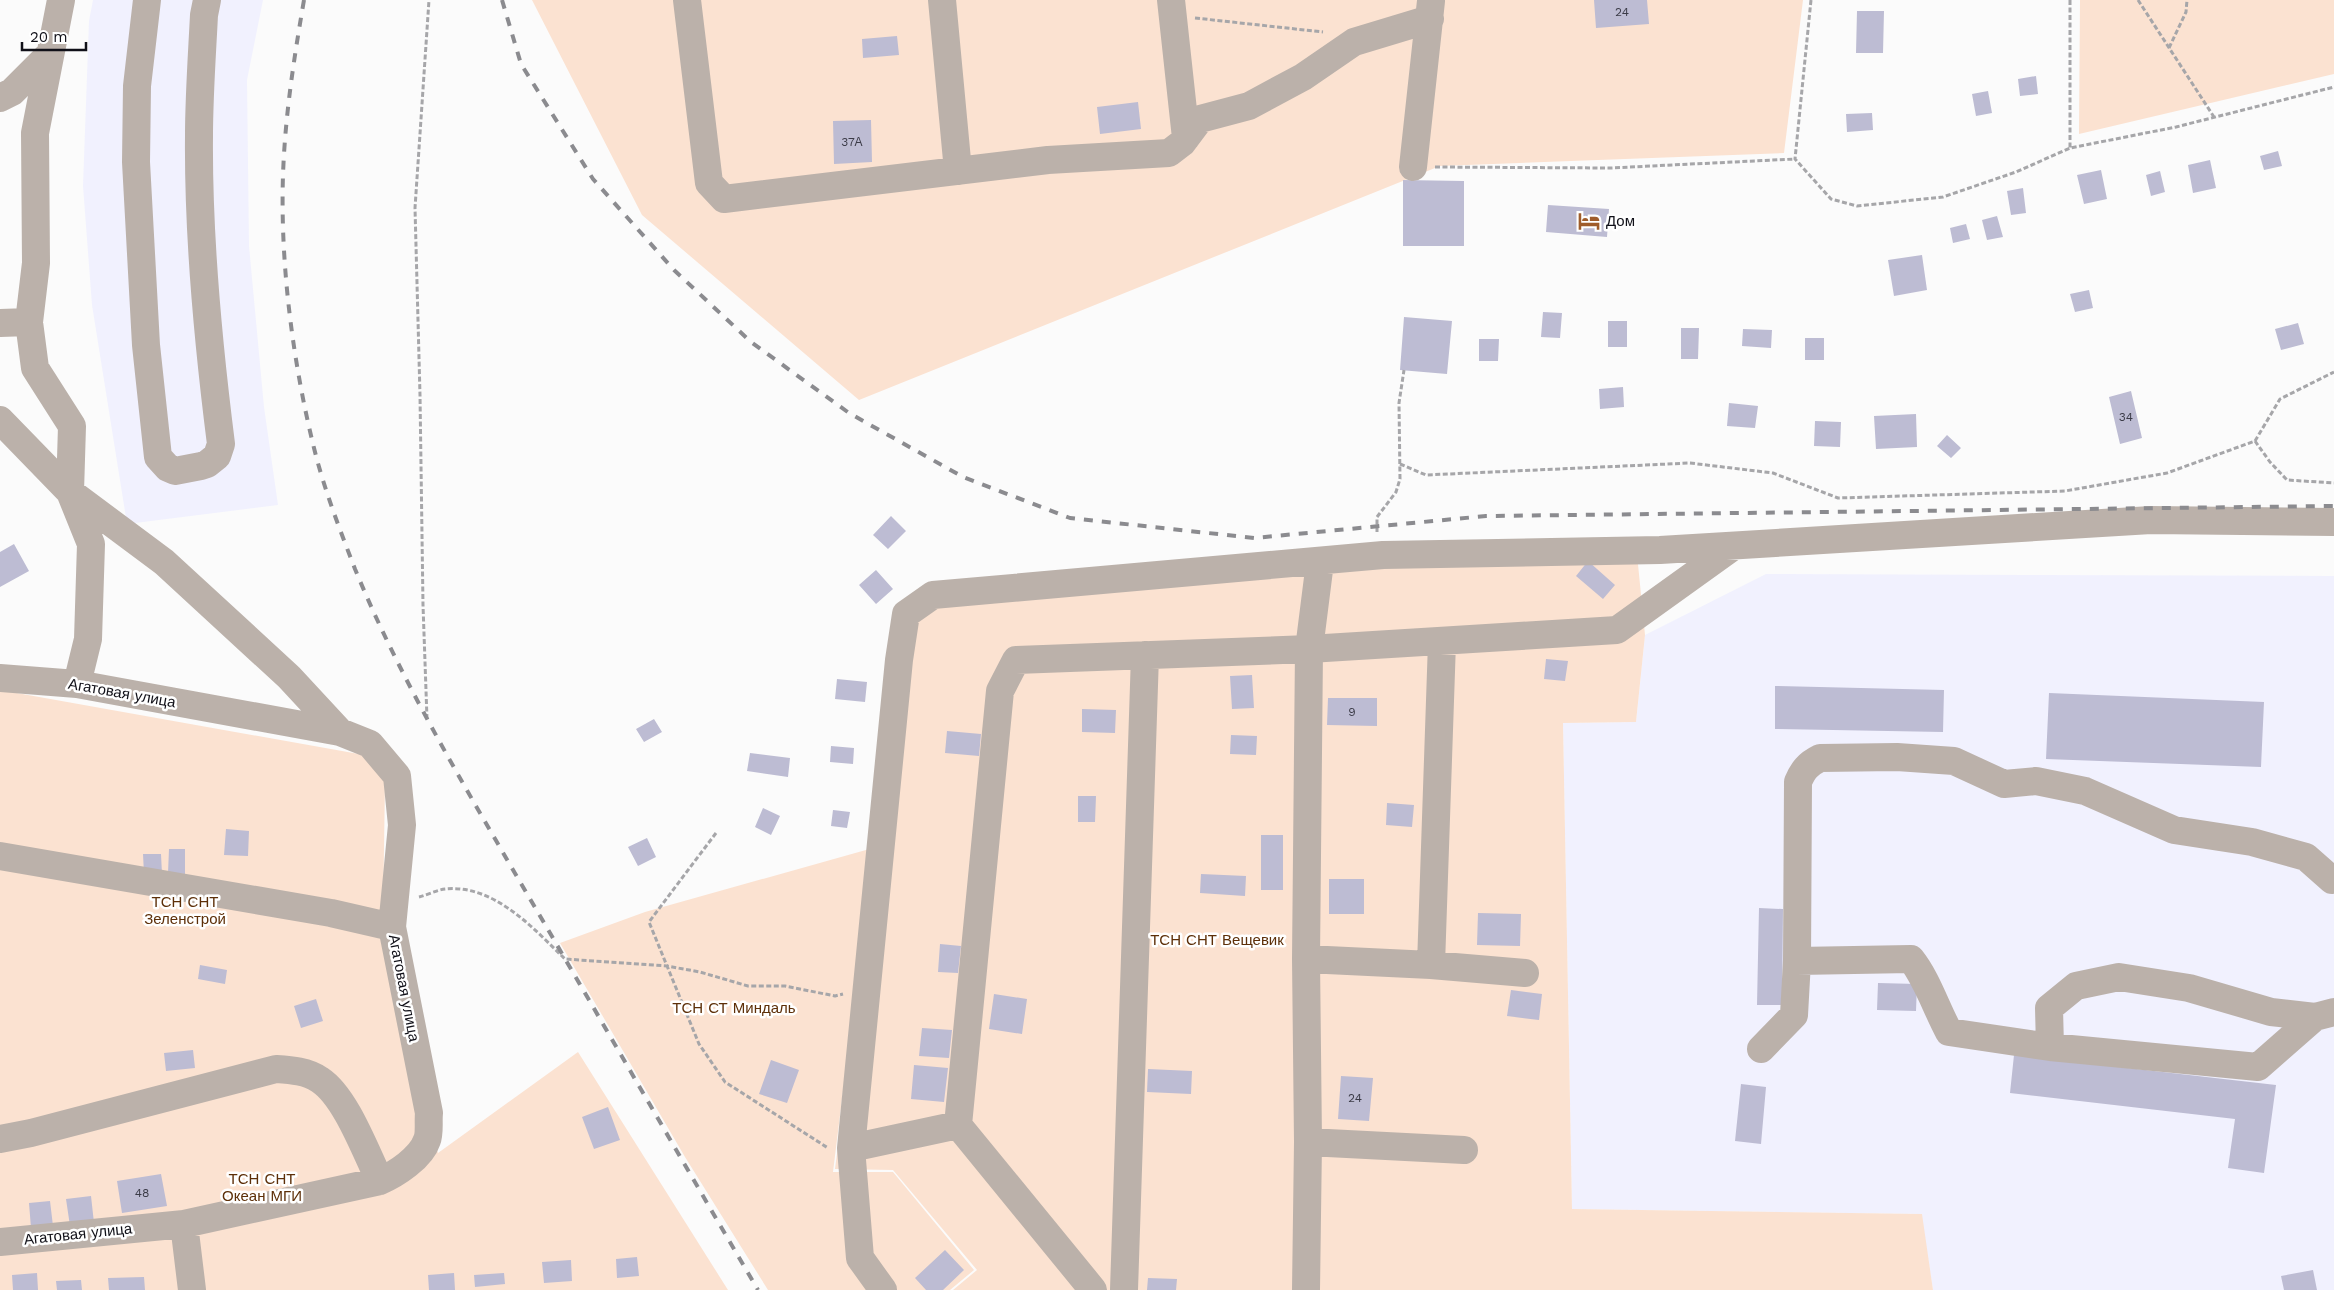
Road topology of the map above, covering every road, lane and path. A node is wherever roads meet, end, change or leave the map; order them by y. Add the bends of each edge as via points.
1 (61, 0) edge
2 (146, 0) edge
3 (207, 0) edge
4 (429, 0) edge
5 (687, 0) edge
6 (942, 0) edge
7 (1811, 0) edge
8 (2070, 0) edge
9 (2138, 0) edge
10 (2187, 0) edge
11 (1171, 3) edge
12 (1430, 9) edge
13 (1325, 32) dead end
14 (2169, 48) junction
15 (49, 55) junction
16 (2334, 87) edge
17 (0, 98) edge
18 (2214, 117) junction
19 (1186, 138) junction
20 (2070, 148) junction
21 (1794, 159) junction
22 (1413, 167) joint
23 (958, 171) junction
24 (29, 322) junction
25 (0, 323) edge
26 (1404, 370) dead end
27 (2334, 372) edge
28 (0, 420) edge
29 (2255, 441) junction
30 (1400, 464) junction
31 (2334, 484) edge
32 (70, 492) junction
33 (2334, 522) edge
34 (1734, 546) junction
35 (1383, 555) junction
36 (1320, 562) junction
37 (1442, 642) junction
38 (1309, 649) junction
39 (1145, 655) junction
40 (0, 678) edge
41 (77, 684) junction
42 (427, 719) dead end
43 (340, 732) junction
44 (716, 832) dead end
45 (0, 856) edge
46 (2333, 880) edge
47 (415, 906) dead end
48 (392, 927) junction
49 (1306, 959) junction
50 (1797, 961) junction
51 (1431, 965) junction
52 (667, 966) junction
53 (1525, 972) dead end
54 (868, 987) junction
55 (2325, 1014) edge
56 (2050, 1047) junction
57 (1761, 1049) dead end
58 (958, 1124) junction
59 (0, 1139) edge
60 (1308, 1142) junction
61 (1464, 1150) dead end
62 (851, 1156) junction
63 (380, 1182) junction
64 (184, 1224) junction
65 (0, 1242) edge
66 (192, 1290) edge
67 (883, 1290) edge
68 (1093, 1290) edge
69 (1124, 1290) edge
70 (1306, 1290) edge

1 - 15 street
2 - 3 street via 137,86 136,162 146,345 156,449 162,463 175,471 207,464 217,456 221,444 210,358 202,251 199,136
4 - 42 path via 415,208
5 - 23 street via 709,183 724,198
6 - 23 street
7 - 21 path
8 - 20 path
9 - 14 path
10 - 14 path via 2186,12
11 - 13 path via 1192,18
11 - 19 street
12 - 19 street via 1354,42 1303,77 1249,106 1200,119
12 - 22 street
14 - 18 path
15 - 17 street via 12,92
15 - 24 street via 35,133 36,263
16 - 18 path
18 - 20 path
19 - 23 street via 1168,153 1048,160
20 - 21 path via 2016,172 1943,196 1857,206 1831,199
21 - 22 path via 1610,168
24 - 25 street
24 - 32 street via 36,368 72,426
26 - 30 path via 1399,403
27 - 29 path via 2280,399
28 - 32 street
29 - 30 path via 2167,473 2066,491 1838,498 1772,473 1690,463 1426,475
29 - 31 path via 2287,480
30 - 35 path via 1396,492 1377,518 1377,536
32 - 41 street via 91,544 88,639
32 - 43 street via 164,562 289,677
33 - 34 street via 2151,520
34 - 35 street
34 - 37 street via 1617,630
35 - 36 street
36 - 38 street
36 - 54 street via 932,595 906,614
37 - 38 street
37 - 51 street
38 - 39 street
38 - 49 street
39 - 58 street via 1016,660 1000,691
39 - 69 street
40 - 41 street, Агатовая улица
41 - 43 street, Агатовая улица
43 - 48 street, Агатовая улица via 370,744 397,776 402,825
44 - 52 path via 649,922
45 - 48 street via 322,911
46 - 50 street via 2306,857 2252,842 2174,830 2085,791 2036,781 2004,784 1954,760 1820,758 1802,771 1798,782
47 - 52 path via 418,898 445,889 479,892 526,921 565,960
48 - 63 street, Агатовая улица via 429,1113 427,1141 398,1173
49 - 51 street
49 - 60 street
50 - 56 street via 1910,959 1922,972 1949,1032
50 - 57 street via 1794,1015
51 - 53 street
52 - 54 path via 748,986 785,986 834,996
52 - 62 path via 699,1044 725,1082
54 - 62 street
55 - 56 street via 2258,1067
55 - 56 street via 2271,1012 2189,988 2119,977 2076,986 2049,1008
58 - 62 street
58 - 68 street
59 - 63 street via 276,1069 299,1071 320,1079 337,1094
60 - 61 street
60 - 70 street
62 - 67 street via 860,1258
63 - 64 street, Агатовая улица
64 - 65 street, Агатовая улица
64 - 66 street

